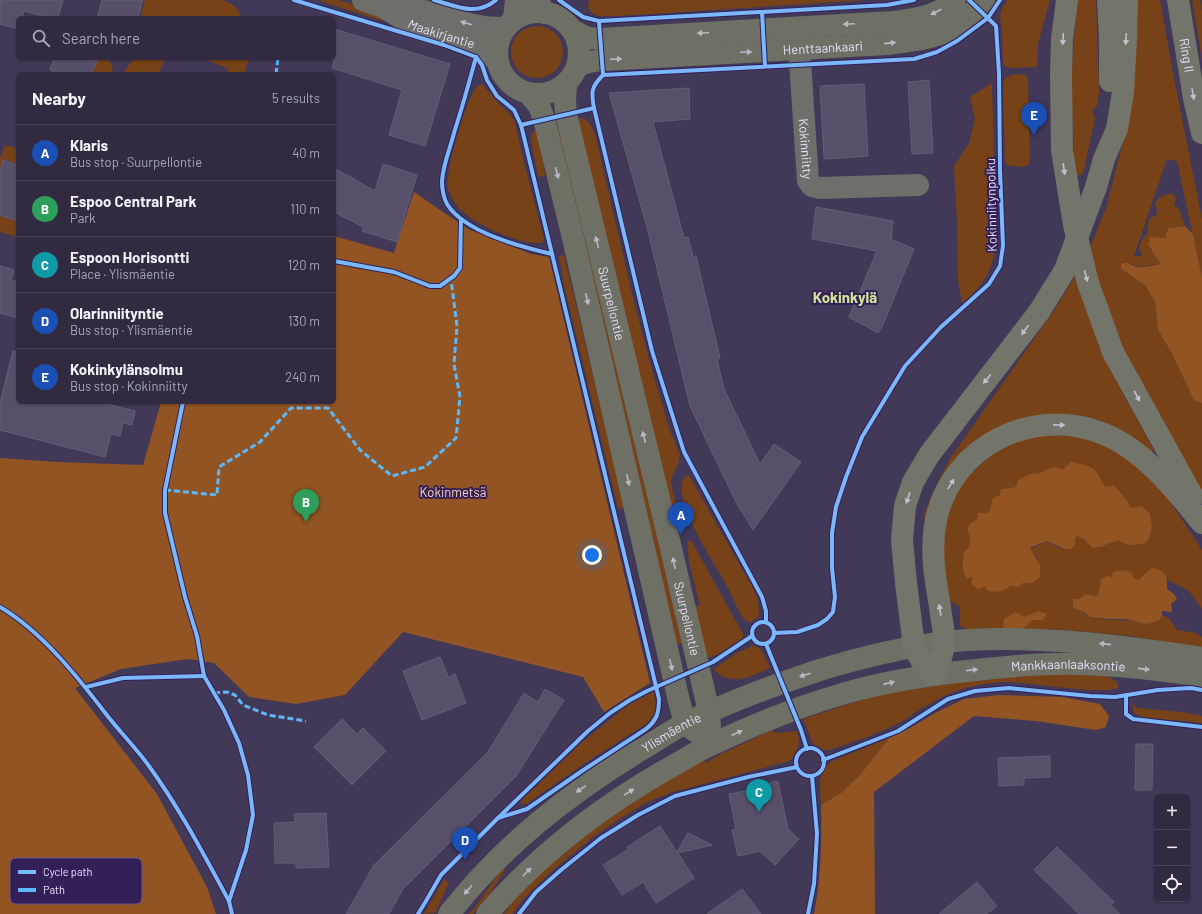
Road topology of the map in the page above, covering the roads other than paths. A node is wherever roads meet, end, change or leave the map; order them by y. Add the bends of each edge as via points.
1 (955, 0) edge
2 (984, 0) edge
3 (1066, 0) edge
4 (1108, 0) edge
5 (1127, 0) edge
6 (1178, 0) edge
7 (373, 3) edge
8 (541, 6) edge
9 (511, 15) edge
10 (798, 27) junction
11 (576, 32) junction
12 (800, 49) junction
13 (498, 62) junction
14 (578, 66) junction
15 (566, 84) junction
16 (529, 94) junction
17 (1202, 133) edge
18 (1104, 159) junction
19 (918, 185) dead end
20 (1202, 511) edge
21 (1202, 523) edge
22 (944, 642) junction
23 (914, 646) junction
24 (1202, 658) edge
25 (934, 675) junction
26 (1202, 676) edge
27 (709, 712) junction
28 (685, 723) junction
29 (711, 744) junction
30 (449, 914) edge
31 (487, 914) edge

1 -> 10 main road, Henttaankaari via 933,14 916,19
12 -> 2 main road, Henttaankaari via 887,44 936,36 951,30 966,19
3 -> 20 highway via 1061,74 1062,150 1074,225 1088,283 1113,352
4 - 18 highway via 1110,92
5 -> 18 highway via 1123,92 1117,129
6 -> 17 highway, Ring II
9 -> 7 street, Maakirjantie via 489,28 418,9
7 - 13 street, Maakirjantie via 413,24 487,50
8 - 9 main road via 528,14
8 - 11 main road
9 - 13 main road via 500,37 497,48
10 -> 11 main road, Henttaankaari via 600,39 588,38
10 - 12 street, Kokinniitty
11 - 14 main road via 580,44
14 -> 12 main road, Henttaankaari via 602,60
12 - 19 street, Kokinniitty via 808,181 812,186 819,188
13 - 16 main road via 509,82
14 - 15 main road
15 - 16 main road via 543,95
27 -> 15 main road, Suurpellontie via 566,114
16 -> 28 main road, Suurpellontie via 539,106 544,119
18 -> 23 highway, bridge via 1065,270 1039,312 929,455 913,482 905,506 902,540
22 -> 21 highway via 932,544 936,520 942,499 963,466 979,450 996,439 1016,431 1058,424 1082,427 1105,434 1148,463
22 - 23 main road, Ylismäentie
24 -> 22 main road, Mankkaanlaaksontie via 1082,642
22 - 25 highway
23 - 25 highway via 923,664
23 -> 27 main road, Ylismäentie via 793,679
25 -> 26 main road, Mankkaanlaaksontie via 1036,665 1079,664
29 -> 25 main road via 804,706 851,692
27 - 28 main road, Ylismäentie
27 - 29 main road, Suurpellontie
28 - 29 main road
28 -> 30 main road, Ylismäentie via 619,763 531,827 488,868
31 -> 29 main road via 534,865 576,829 656,775

